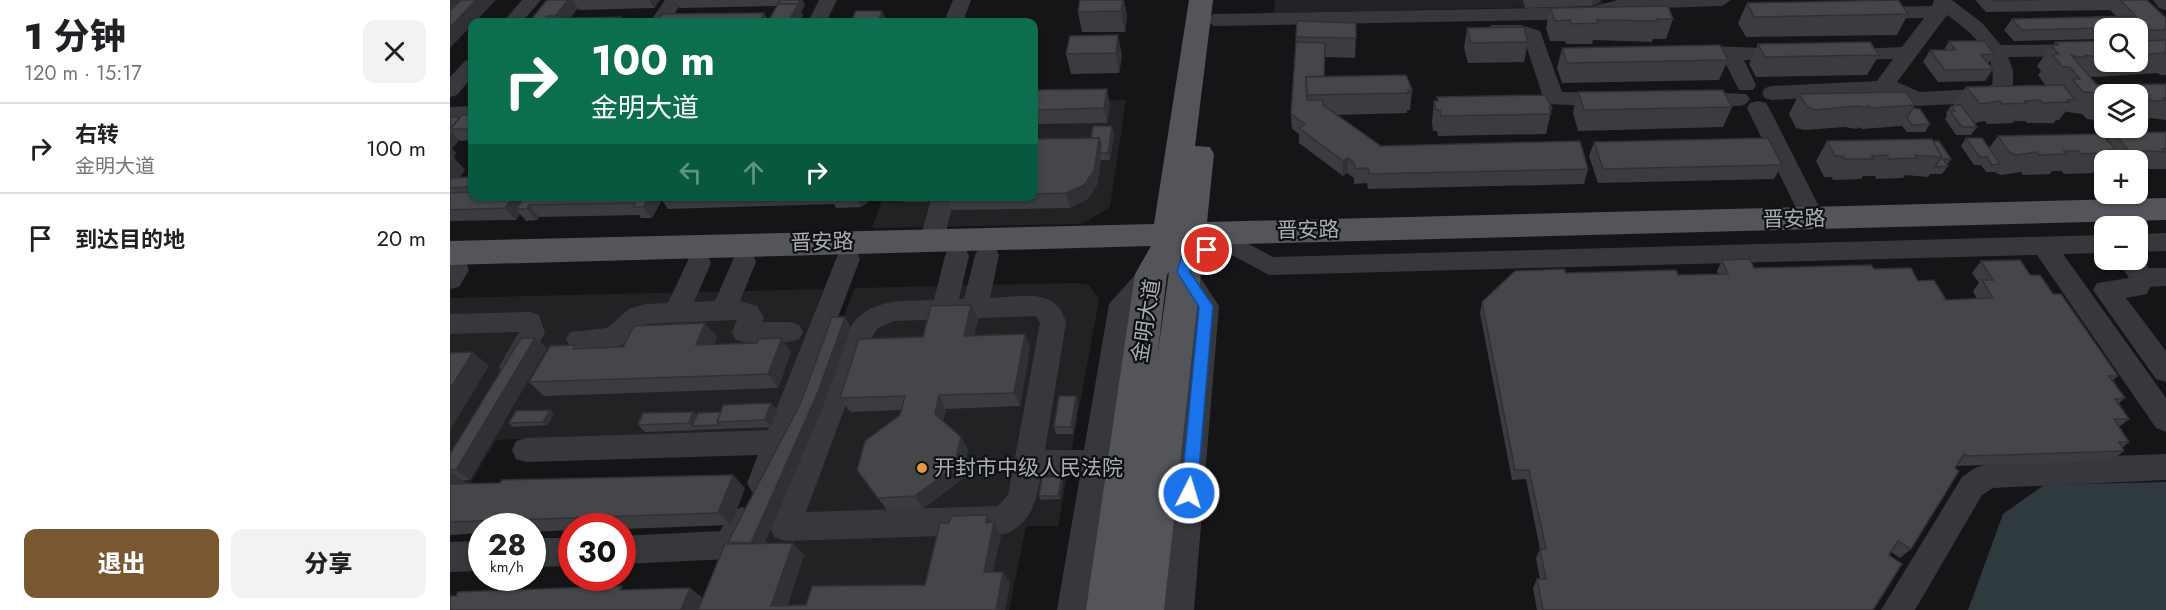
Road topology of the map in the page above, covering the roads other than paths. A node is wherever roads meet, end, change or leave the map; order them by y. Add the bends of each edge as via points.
1 (532, 0) edge
2 (675, 0) edge
3 (828, 0) edge
4 (962, 0) edge
5 (1722, 0) edge
6 (2162, 0) edge
7 (2166, 4) edge
8 (1941, 5) edge
9 (1210, 7) edge
10 (1460, 8) edge
11 (1850, 13) edge
12 (516, 18) edge
13 (662, 18) edge
14 (819, 18) edge
15 (955, 18) edge
16 (1368, 32) dead end
17 (2094, 50) edge
18 (1671, 51) edge
19 (1995, 51) junction
20 (1539, 52) junction
21 (1564, 52) edge
22 (1730, 53) junction
23 (1909, 53) junction
24 (1828, 54) edge
25 (1804, 55) edge
26 (468, 70) edge
27 (1886, 86) junction
28 (450, 90) edge
29 (1754, 96) junction
30 (1680, 99) edge
31 (1632, 100) edge
32 (468, 113) edge
33 (450, 114) edge
34 (945, 201) edge
35 (2166, 209) edge
36 (1813, 218) junction
37 (2166, 226) edge
38 (2148, 227) edge
39 (2094, 228) edge
40 (2166, 242) edge
41 (2148, 243) edge
42 (2094, 244) edge
43 (2043, 245) junction
44 (1241, 249) junction
45 (959, 250) junction
46 (1175, 252) junction
47 (848, 259) junction
48 (744, 262) junction
49 (699, 263) junction
50 (452, 268) edge
51 (2146, 271) edge
52 (975, 308) junction
53 (944, 309) junction
54 (723, 311) junction
55 (676, 313) junction
56 (450, 324) edge
57 (790, 332) dead end
58 (579, 339) dead end
59 (2166, 371) edge
60 (498, 390) edge
61 (2166, 420) edge
62 (779, 442) junction
63 (526, 450) dead end
64 (1029, 462) junction
65 (1095, 463) junction
66 (2166, 467) edge
67 (636, 549) edge
68 (468, 556) edge
69 (450, 557) edge
70 (1073, 610) edge
71 (1107, 610) edge
72 (1143, 610) edge
73 (1178, 610) edge
74 (1897, 610) edge

1 - 12 street
2 - 13 street
3 - 14 street
4 - 15 street
5 - 10 street via 1628,3 1592,12
6 - 7 street
8 - 11 street
8 - 19 street via 1977,28
8 - 23 street
9 - 10 street
9 - 46 main road, 金明大道
16 - 20 street via 1521,31 1533,35
17 - 19 street
18 - 22 street
19 - 27 street via 2003,85 1991,93 1917,99
20 - 21 street
20 - 31 street via 1552,94 1560,101
22 - 25 street
22 - 29 street
23 - 24 street
23 - 27 street
26 - 28 street
27 - 29 street
29 - 30 street
29 - 36 street
32 - 33 street
34 - 45 street
35 - 36 main road, 晋安路
36 - 46 main road, 晋安路
37 - 38 main road
39 - 44 main road, 晋安路
40 - 41 street
42 - 43 street
43 - 44 street via 1269,266
43 - 61 street
44 - 46 main road, 晋安路
45 - 46 main road, 晋安路
45 - 46 main road, 晋安路
45 - 47 main road, 晋安路
45 - 50 main road, 晋安路
45 - 52 street
45 - 53 street
46 - 65 street via 1122,304
46 - 71 main road, 金明大道
46 - 72 main road, 金明大道
46 - 73 street via 1206,306
47 - 48 main road, 晋安路
47 - 62 street
48 - 49 main road, 晋安路
48 - 54 street
49 - 50 main road, 晋安路
49 - 55 street
51 - 59 street via 2138,286 2106,290
52 - 53 street
52 - 64 street via 1040,306 1053,316
53 - 64 street via 891,311 869,321 858,336 784,527 1005,520 1022,501
54 - 55 street
54 - 57 street via 748,313 751,318 745,333
55 - 58 street via 638,316 613,338
56 - 60 street via 530,322 532,333
62 - 63 street
62 - 67 street via 729,545
64 - 65 street
65 - 70 street
66 - 74 street via 2000,473 1985,477 1972,486
68 - 69 street

